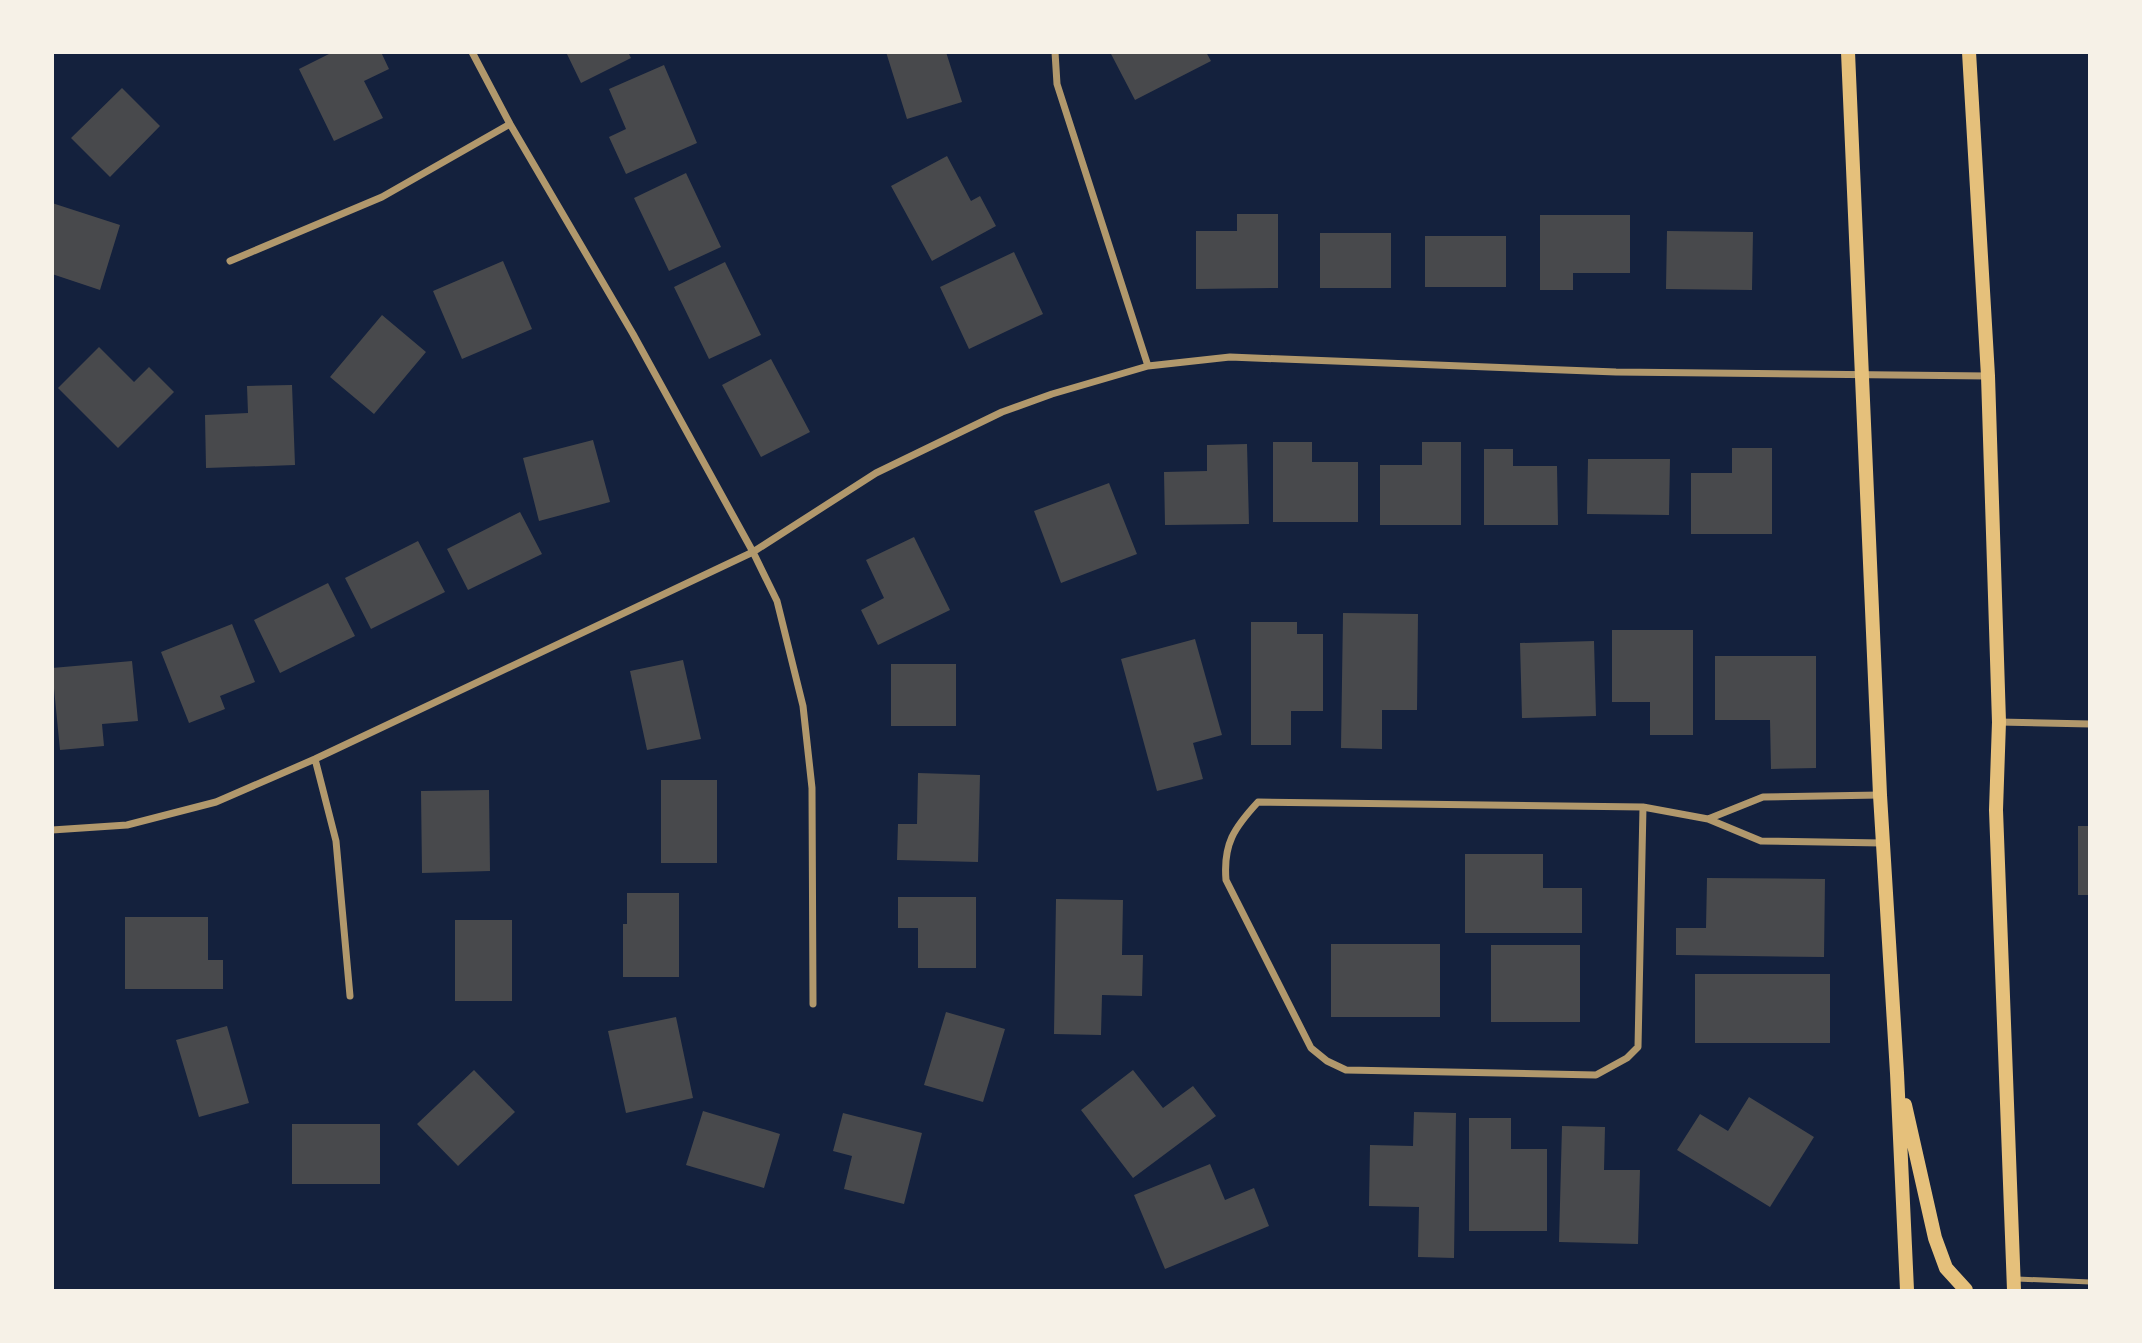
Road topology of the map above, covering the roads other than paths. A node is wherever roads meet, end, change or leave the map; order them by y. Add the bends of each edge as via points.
1 (472, 52) edge
2 (1055, 52) edge
3 (1848, 52) edge
4 (1969, 52) edge
5 (510, 124) junction
6 (230, 261) dead end
7 (1148, 366) junction
8 (1862, 376) junction
9 (1988, 376) junction
10 (753, 552) junction
11 (1999, 722) junction
12 (2090, 724) edge
13 (315, 759) junction
14 (1880, 796) junction
15 (1643, 807) junction
16 (1708, 819) junction
17 (52, 830) edge
18 (1882, 843) junction
19 (350, 996) dead end
20 (813, 1004) dead end
21 (1898, 1073) junction
22 (2090, 1282) edge
23 (2014, 1285) edge
24 (1907, 1290) edge
25 (1966, 1290) edge

1 - 5 street
2 - 7 street via 1057,84
3 - 8 main road
4 - 9 main road
5 - 6 street via 382,197
5 - 10 street
7 - 8 street via 1230,357
7 - 10 street via 1002,412 876,473
8 - 9 street
8 - 14 main road
9 - 11 main road
10 - 13 street
10 - 20 street via 777,601 803,706 812,788
11 - 12 street
11 - 23 main road via 1996,810
13 - 17 street via 216,802 127,825
13 - 19 street via 336,841
14 - 16 street via 1763,797
14 - 18 main road
15 - 15 street via 1638,1046 1627,1058 1596,1075 1346,1070 1327,1061 1311,1048 1226,880 1225,861 1236,826 1258,802
15 - 16 street
16 - 18 street via 1761,841
18 - 21 main road
21 - 24 main road
21 - 25 main road via 1935,1238 1946,1268
22 - 23 lane

